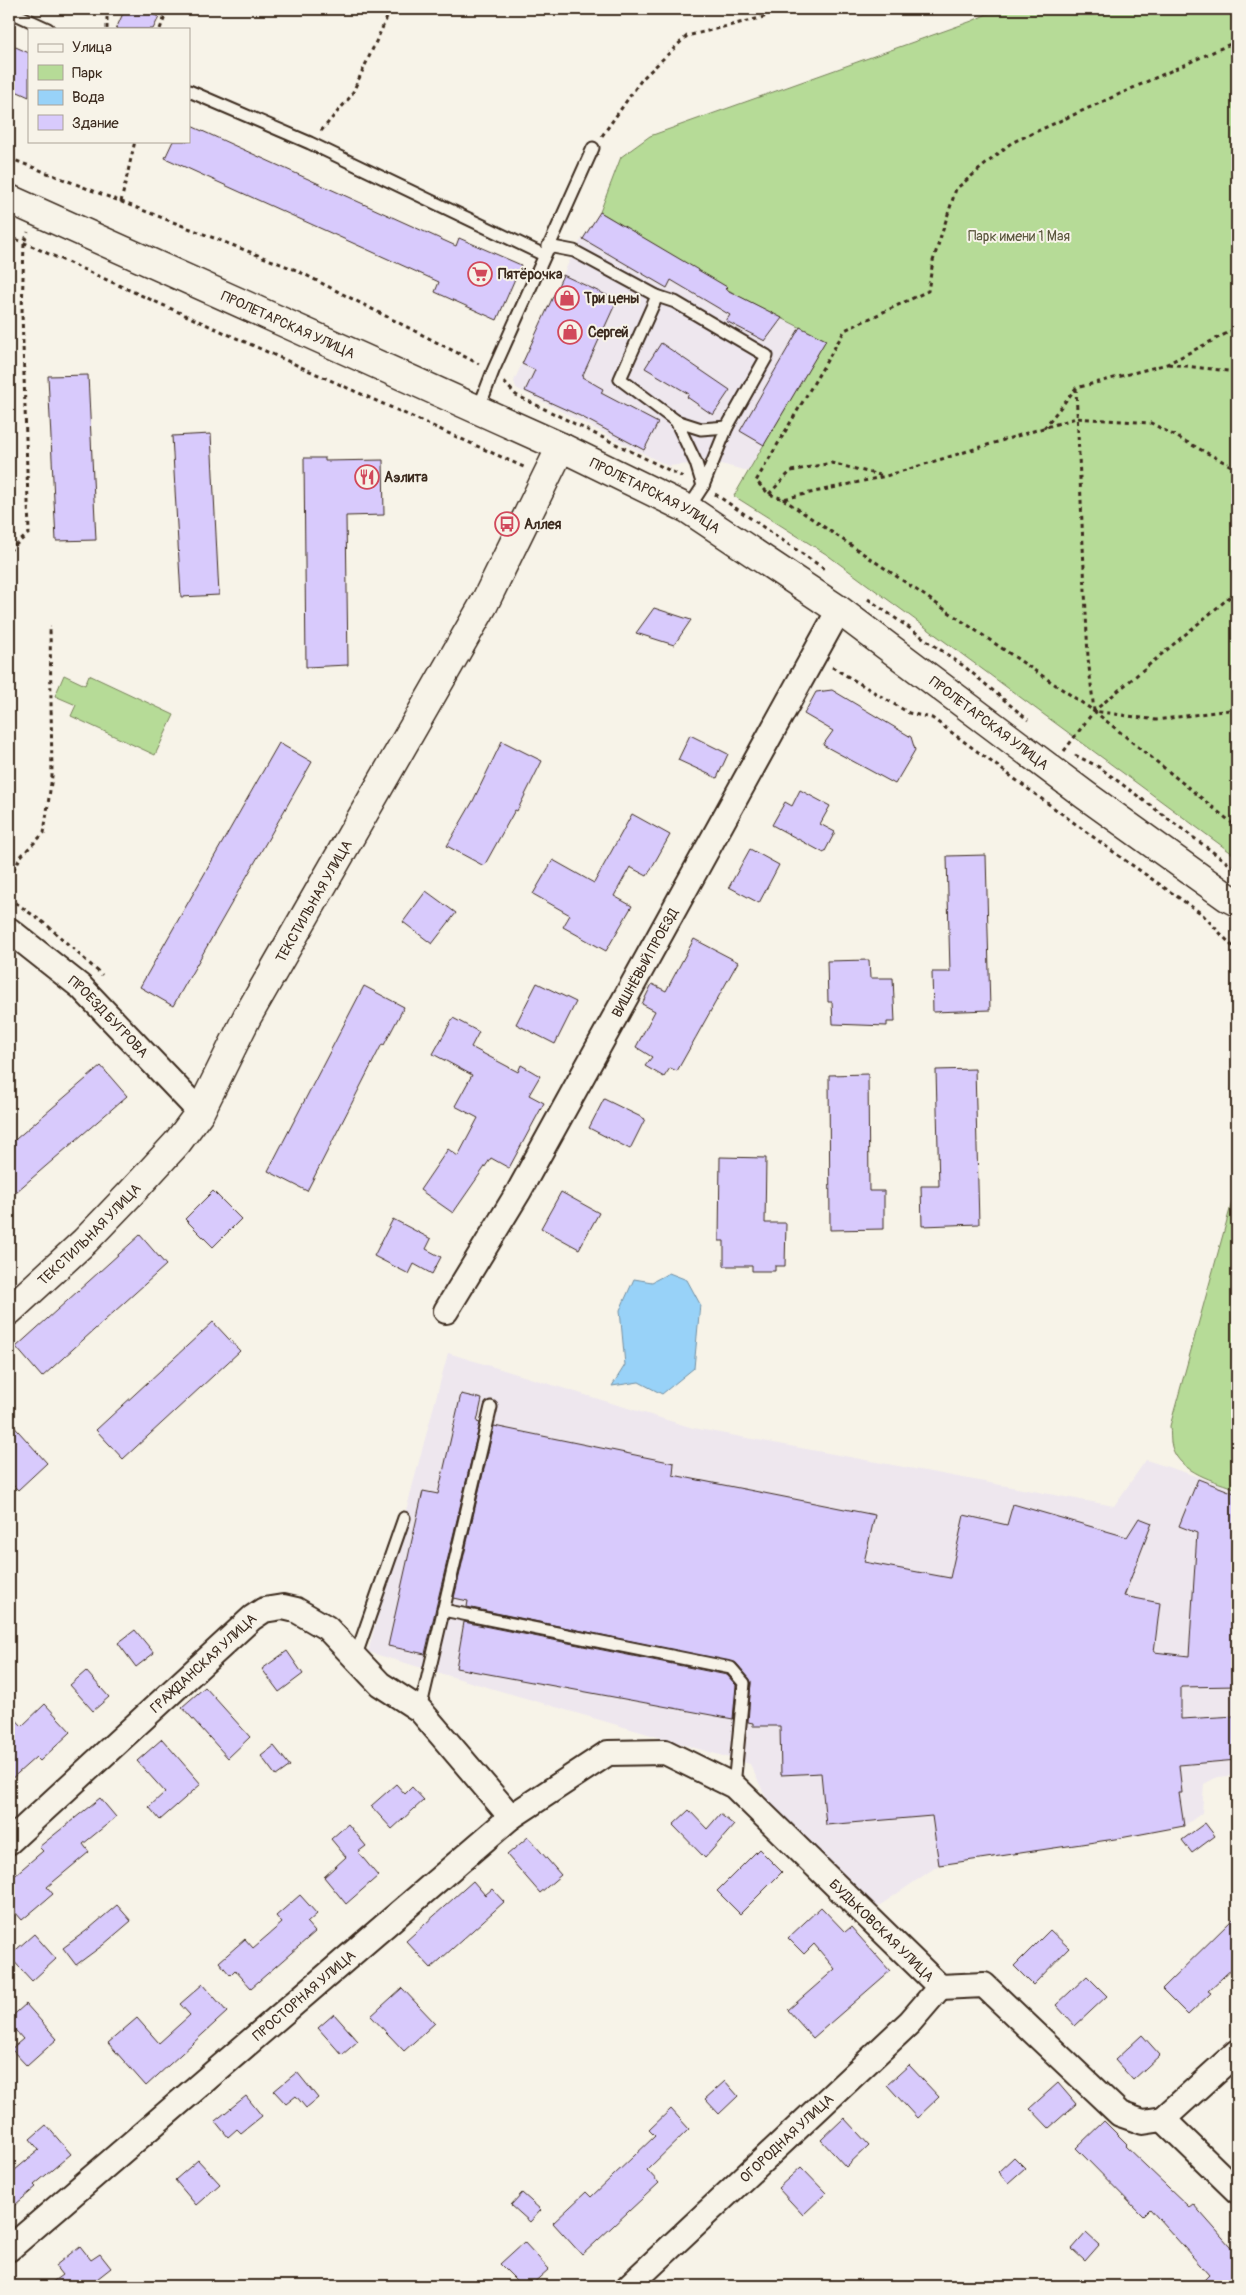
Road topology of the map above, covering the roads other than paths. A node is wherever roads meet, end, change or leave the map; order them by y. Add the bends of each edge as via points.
1 (9, 11) edge
2 (23, 13) edge
3 (46, 28) edge
4 (190, 91) edge
5 (593, 148) road end
6 (9, 198) edge
7 (546, 251) junction
8 (657, 296) junction
9 (478, 410) junction
10 (676, 421) junction
11 (726, 427) junction
12 (562, 447) junction
13 (703, 486) junction
14 (688, 509) junction
15 (839, 610) junction
16 (1237, 902) edge
17 (9, 930) edge
18 (200, 1112) junction
19 (9, 1311) edge
20 (446, 1311) dead end
21 (491, 1407) dead end
22 (404, 1518) dead end
23 (443, 1610) junction
24 (355, 1658) junction
25 (420, 1710) junction
26 (608, 1753) joint
27 (734, 1786) junction
28 (511, 1817) junction
29 (9, 1842) edge
30 (940, 1987) junction
31 (1237, 2052) edge
32 (1163, 2119) junction
33 (1237, 2191) edge
34 (9, 2249) edge
35 (629, 2286) edge

1 - 2 lane
2 - 3 lane
4 - 7 lane
5 - 7 lane
6 - 9 street, ПРОЛЕТАРСКАЯ УЛИЦА
7 - 8 lane via 574,251
7 - 9 lane
8 - 10 lane via 620,379
8 - 11 lane via 675,302 767,356
9 - 12 street, ПРОЛЕТАРСКАЯ УЛИЦА
10 - 11 lane via 701,429
10 - 13 lane
11 - 13 lane
12 - 14 street, ПРОЛЕТАРСКАЯ УЛИЦА
12 - 18 street, ТЕКСТИЛЬНАЯ УЛИЦА via 484,604 247,1017
13 - 14 lane
14 - 15 street, ПРОЛЕТАРСКАЯ УЛИЦА
15 - 16 street, ПРОЛЕТАРСКАЯ УЛИЦА via 1085,794
15 - 20 street, ВИШНЁВЫЙ ПРОЕЗД via 519,1191
17 - 18 street, ПРОЕЗД БУГРОВА via 82,987
18 - 19 street, ТЕКСТИЛЬНАЯ УЛИЦА via 177,1143 131,1193
21 - 23 lane
22 - 24 lane
23 - 25 lane
23 - 27 lane via 731,1668 744,1683
24 - 25 street, ГРАЖДАНСКАЯ УЛИЦА via 380,1684
24 - 29 street, ГРАЖДАНСКАЯ УЛИЦА via 326,1628 296,1610 283,1607 264,1610
25 - 28 street, ГРАЖДАНСКАЯ УЛИЦА
26 - 27 street, БУДЬКОВСКАЯ УЛИЦА via 665,1752
26 - 28 street, ПРОСТОРНАЯ УЛИЦА
27 - 30 street, БУДЬКОВСКАЯ УЛИЦА
28 - 34 street, ПРОСТОРНАЯ УЛИЦА
30 - 32 street, БУДЬКОВСКАЯ УЛИЦА via 984,1985 1120,2114 1143,2122
30 - 35 street, ОГОРОДНАЯ УЛИЦА via 910,2022
31 - 32 street
32 - 33 street

